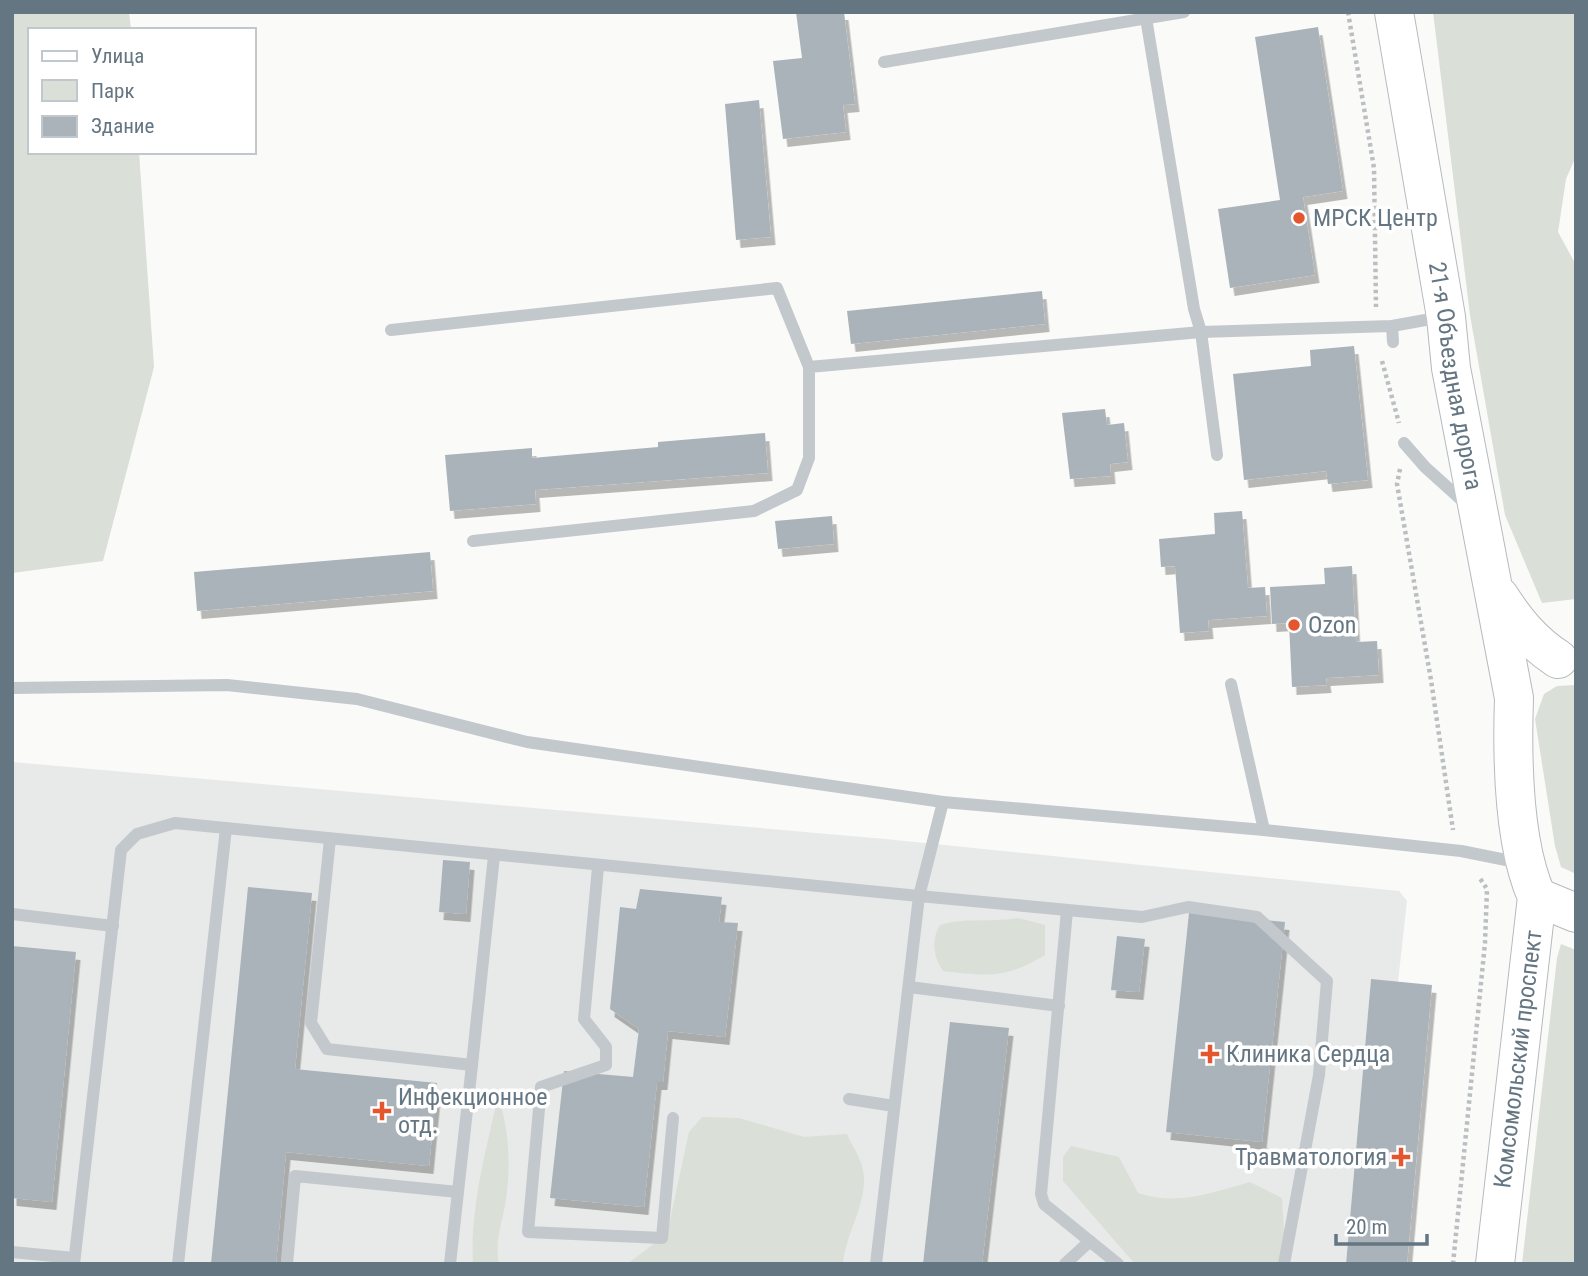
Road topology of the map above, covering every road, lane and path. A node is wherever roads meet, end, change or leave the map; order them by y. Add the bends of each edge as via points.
1 (1184, 12) edge
2 (1348, 12) edge
3 (1394, 12) edge
4 (1146, 18) junction
5 (884, 62) dead end
6 (1446, 317) junction
7 (1392, 326) junction
8 (1377, 327) junction
9 (391, 330) dead end
10 (1201, 332) junction
11 (1393, 342) dead end
12 (809, 368) junction
13 (1405, 443) junction
14 (1217, 455) dead end
15 (1478, 514) junction
16 (473, 541) dead end
17 (1494, 589) junction
18 (1567, 658) edge
19 (1231, 684) dead end
20 (12, 688) edge
21 (1514, 698) junction
22 (943, 802) junction
23 (226, 828) junction
24 (1264, 830) junction
25 (330, 839) junction
26 (1461, 851) junction
27 (494, 856) junction
28 (598, 867) junction
29 (1531, 880) junction
30 (919, 896) junction
31 (1067, 911) junction
32 (1576, 913) edge
33 (12, 914) edge
34 (113, 926) junction
35 (909, 987) junction
36 (1059, 1006) junction
37 (472, 1065) junction
38 (849, 1099) dead end
39 (894, 1106) junction
40 (673, 1118) dead end
41 (458, 1192) junction
42 (1090, 1241) junction
43 (12, 1252) edge
44 (74, 1261) edge
45 (178, 1264) edge
46 (287, 1264) edge
47 (450, 1264) edge
48 (876, 1264) edge
49 (1065, 1264) edge
50 (1118, 1264) edge
51 (1283, 1264) edge
52 (1452, 1264) edge
53 (1495, 1264) edge

1 - 4 lane
2 - 8 path via 1374,168
3 - 6 main road, 21-я Объездная дорога
4 - 5 lane
4 - 10 lane
6 - 7 lane
6 - 15 main road, 21-я Объездная дорога
7 - 8 lane
7 - 11 lane
8 - 10 lane
8 - 13 path
9 - 12 lane via 777,288
10 - 12 lane
10 - 14 lane
12 - 16 lane via 809,458 797,490 754,511
13 - 15 lane
13 - 26 path via 1397,484 1432,680 1449,820
15 - 17 main road, 21-я Объездная дорога
17 - 18 main road via 1539,647
17 - 21 main road, 21-я Объездная дорога
18 - 21 main road via 1533,673
19 - 24 lane
20 - 22 lane via 227,685 357,699 527,742
21 - 29 main road, Комсомольский проспект via 1513,731
22 - 24 lane
22 - 30 lane
23 - 25 lane
23 - 34 lane via 175,823 137,834 121,850
23 - 45 lane
24 - 26 lane
25 - 27 lane
25 - 37 lane via 311,1023 327,1049
26 - 29 lane
26 - 52 path via 1487,888
27 - 28 lane
27 - 37 lane
28 - 30 lane
28 - 40 lane via 584,1019 606,1047 606,1065 541,1087 528,1232 662,1238
29 - 32 main road, Комсомольский проспект
29 - 53 main road, Комсомольский проспект
30 - 31 lane
30 - 35 lane
31 - 36 lane
31 - 51 lane via 1142,917 1188,907 1258,917 1327,981 1319,1075
33 - 34 lane
34 - 44 lane
35 - 36 lane
35 - 39 lane
36 - 42 lane via 1041,1194 1044,1204
37 - 41 lane
38 - 39 lane
39 - 48 lane
41 - 46 lane via 295,1176
41 - 47 lane
42 - 49 lane
42 - 50 lane
43 - 44 lane

